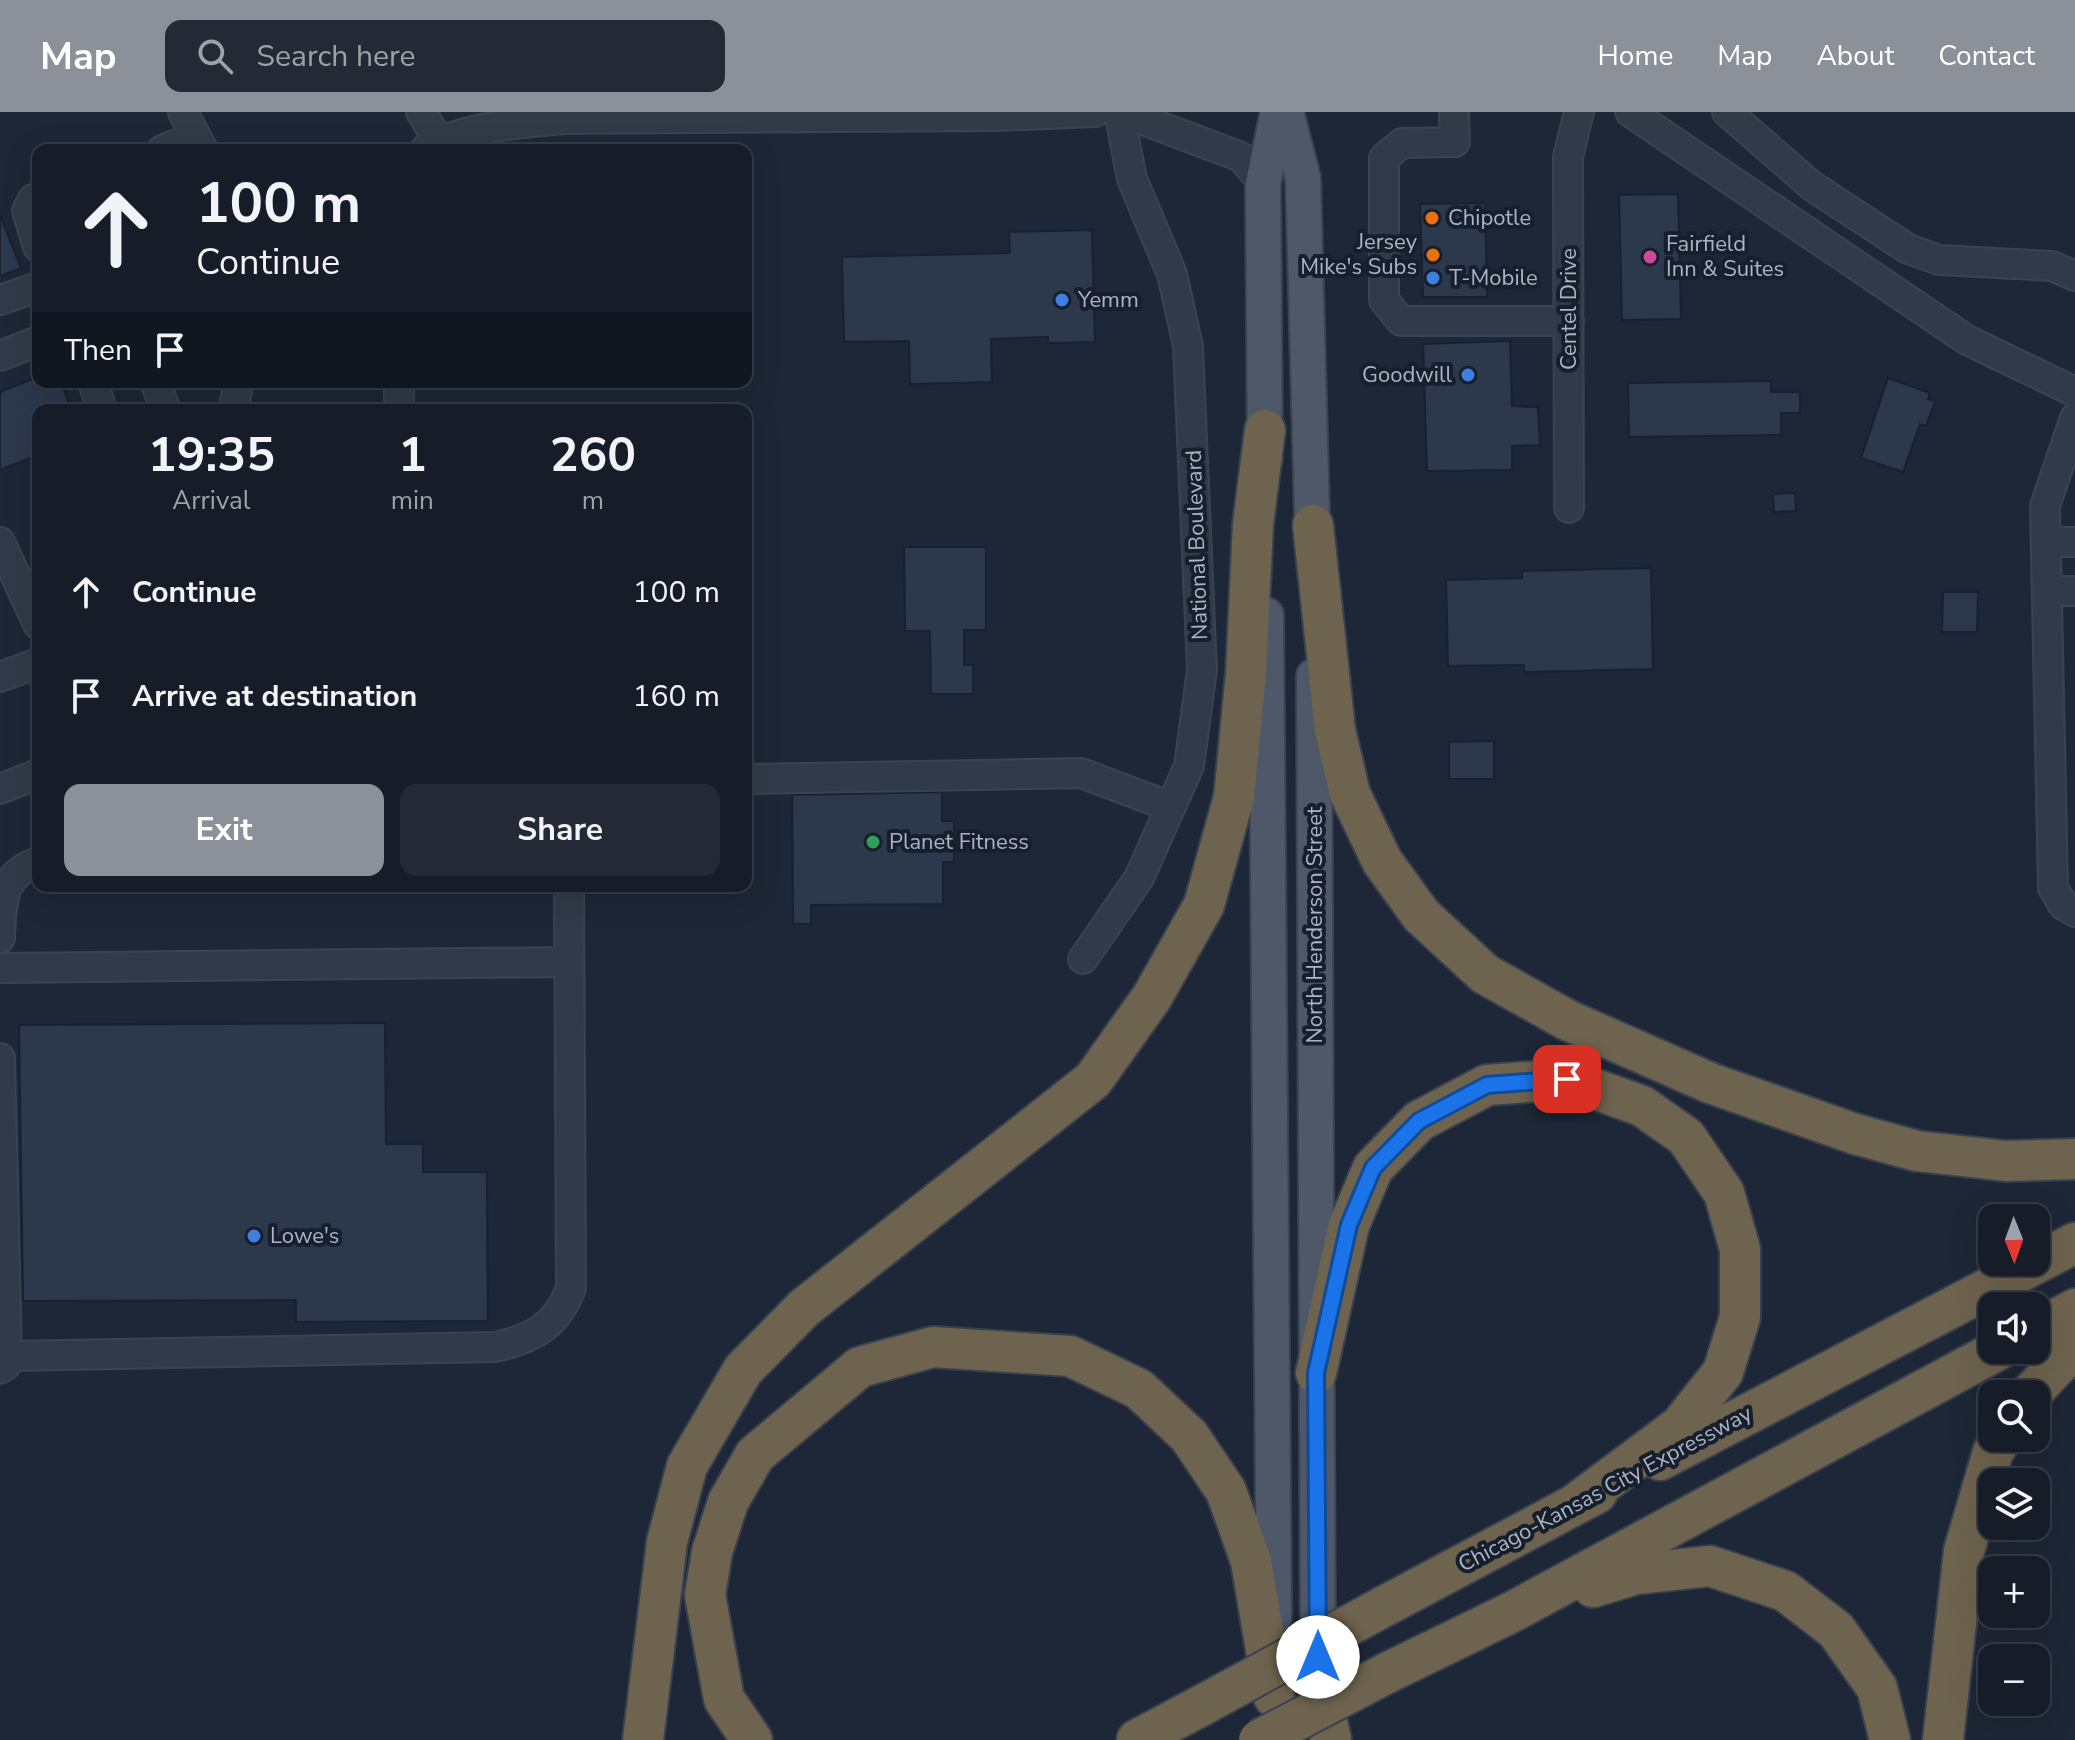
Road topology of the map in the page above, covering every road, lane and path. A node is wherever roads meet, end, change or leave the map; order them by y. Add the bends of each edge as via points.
1 (421, 112) edge
2 (1095, 112) edge
3 (1120, 112) edge
4 (1278, 112) edge
5 (1286, 112) edge
6 (1454, 112) edge
7 (1579, 112) edge
8 (1630, 112) edge
9 (1727, 112) edge
10 (996, 114) edge
11 (779, 115) edge
12 (193, 133) edge
13 (173, 144) edge
14 (431, 144) edge
15 (439, 144) edge
16 (1263, 183) junction
17 (32, 201) edge
18 (32, 227) edge
19 (2075, 276) edge
20 (32, 289) edge
21 (0, 300) edge
22 (1569, 321) junction
23 (32, 343) edge
24 (0, 356) edge
25 (2075, 392) edge
26 (2075, 418) edge
27 (1265, 430) junction
28 (1569, 508) dead end
29 (1313, 525) junction
30 (2046, 542) junction
31 (2075, 542) edge
32 (4, 557) edge
33 (2061, 591) edge
34 (32, 612) edge
35 (2062, 648) edge
36 (32, 665) edge
37 (0, 677) edge
38 (2062, 701) edge
39 (2063, 760) edge
40 (32, 776) edge
41 (752, 779) edge
42 (0, 789) edge
43 (1171, 807) junction
44 (2063, 810) edge
45 (2064, 862) edge
46 (32, 864) edge
47 (569, 892) edge
48 (2075, 912) edge
49 (0, 938) edge
50 (1083, 959) dead end
51 (569, 962) junction
52 (0, 968) edge
53 (0, 1058) edge
54 (2075, 1159) edge
55 (2075, 1243) edge
56 (2075, 1309) edge
57 (2050, 1322) edge
58 (2075, 1347) edge
59 (1978, 1361) edge
60 (3, 1362) edge
61 (1316, 1373) junction
62 (2043, 1380) edge
63 (1993, 1452) edge
64 (1574, 1505) junction
65 (1512, 1612) junction
66 (1318, 1683) junction
67 (1274, 1697) junction
68 (643, 1740) edge
69 (752, 1740) edge
70 (1137, 1740) edge
71 (1259, 1740) edge
72 (1274, 1740) edge
73 (1319, 1740) edge
74 (1331, 1740) edge
75 (1890, 1740) edge
76 (1943, 1740) edge

1 - 14 street
2 - 10 street
3 - 16 street via 1241,157
3 - 43 street, National Boulevard via 1132,179 1172,274 1188,346 1202,670 1189,766
4 - 16 main road, North Henderson Street
5 - 29 main road, North Henderson Street via 1303,178
6 - 22 street via 1455,142 1402,143 1384,158 1384,300 1401,321
7 - 22 street, Centel Drive via 1568,157
8 - 25 street via 1967,340
9 - 19 street via 1812,186 1908,249 1939,260 2052,266
10 - 11 street
11 - 15 street via 562,119 498,126
12 - 13 street
16 - 27 main road, North Henderson Street
17 - 18 street via 27,211
20 - 21 street
22 - 28 street, Centel Drive
23 - 24 street
26 - 30 street via 2045,506
27 - 67 main road, North Henderson Street
27 - 68 highway via 1253,524 1234,797 1204,905 1152,997 1093,1080 804,1308 743,1370 687,1466 667,1542
29 - 54 highway via 1335,730 1350,794 1382,861 1421,915 1485,974 1567,1020 1696,1077 1855,1134 1917,1151 1976,1158
29 - 61 main road, North Henderson Street
30 - 31 street
30 - 33 street
32 - 34 street
33 - 35 street
35 - 38 street
36 - 37 street
38 - 39 street
39 - 44 street
40 - 42 street
41 - 43 street via 1081,773
43 - 50 street, National Boulevard via 1139,878
44 - 45 street
45 - 48 street via 2053,888 2063,905
46 - 49 street via 20,868 3,890
47 - 51 street
51 - 52 street
51 - 60 street via 571,1288 563,1310 529,1339 495,1347
53 - 60 street
55 - 64 highway, Chicago-Kansas City Expressway
56 - 57 highway
58 - 62 highway
59 - 65 highway
61 - 64 highway via 1349,1225 1373,1168 1419,1121 1487,1085 1567,1079 1642,1106 1686,1137 1724,1193 1740,1249 1740,1317 1723,1372 1680,1426
61 - 66 main road, North Henderson Street
63 - 76 highway via 1964,1551
64 - 70 highway, Chicago-Kansas City Expressway, bridge
65 - 71 highway, bridge
65 - 75 highway via 1636,1574 1710,1566 1785,1591 1836,1630 1877,1688
66 - 73 main road, North Henderson Street
66 - 74 highway
67 - 69 highway via 1251,1561 1226,1491 1189,1436 1139,1389 1070,1356 933,1347 860,1367 755,1455 728,1502 705,1595 724,1699
67 - 72 main road, North Henderson Street

